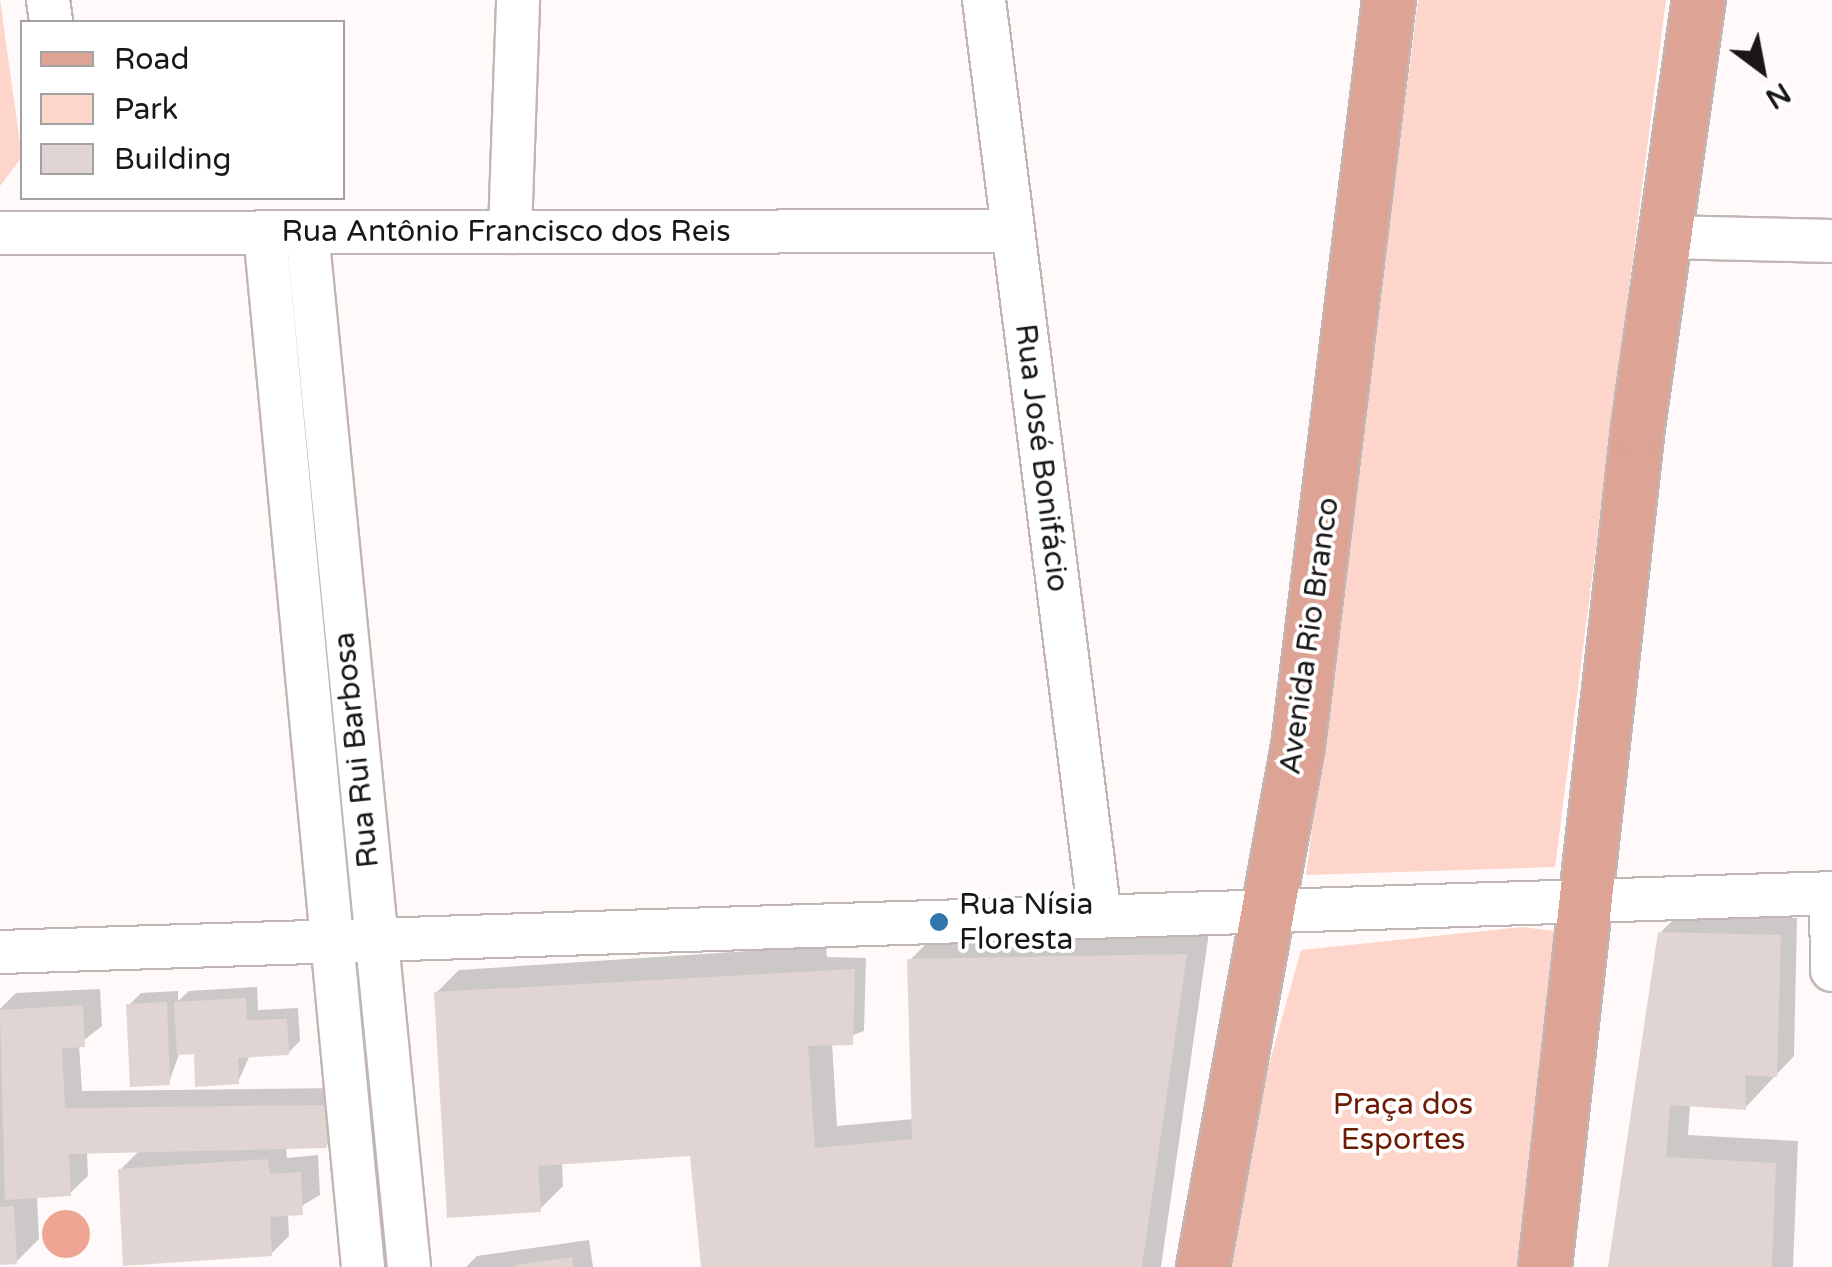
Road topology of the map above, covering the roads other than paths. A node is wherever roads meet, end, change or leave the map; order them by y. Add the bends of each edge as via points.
1 (518, 0) edge
2 (984, 0) edge
3 (1390, 0) edge
4 (1699, 0) edge
5 (74, 215) edge
6 (1011, 231) junction
7 (286, 232) junction
8 (510, 232) junction
9 (0, 233) edge
10 (1666, 237) junction
11 (1832, 240) edge
12 (337, 548) junction
13 (292, 550) junction
14 (1832, 893) edge
15 (1588, 901) junction
16 (1266, 911) junction
17 (1100, 917) junction
18 (375, 939) junction
19 (326, 941) junction
20 (0, 952) edge
21 (1832, 970) edge
22 (407, 1248) edge
23 (362, 1250) edge
24 (1203, 1267) edge
25 (1545, 1267) edge

1 - 8 street
2 - 6 street, Rua José Bonifácio
3 - 16 main road, Avenida Rio Branco via 1298,746
4 - 10 main road
5 - 7 street, Rua Antônio Francisco dos Reis
5 - 9 street, Rua Antônio Francisco dos Reis
6 - 8 street, Rua Antônio Francisco dos Reis
6 - 17 street, Rua José Bonifácio
7 - 8 street, Rua Antônio Francisco dos Reis
7 - 12 street, Rua Rui Barbosa
7 - 13 street, Rua Rui Barbosa
10 - 11 street
10 - 15 main road
12 - 13 street
12 - 18 street, Rua Rui Barbosa
13 - 19 street, Rua Rui Barbosa
14 - 15 street
14 - 21 street
15 - 16 street
15 - 25 main road
16 - 17 street
16 - 24 main road, Avenida Rio Branco
17 - 18 street
18 - 19 street
18 - 22 street, Rua Rui Barbosa
19 - 20 street
19 - 23 street, Rua Rui Barbosa
22 - 23 street

